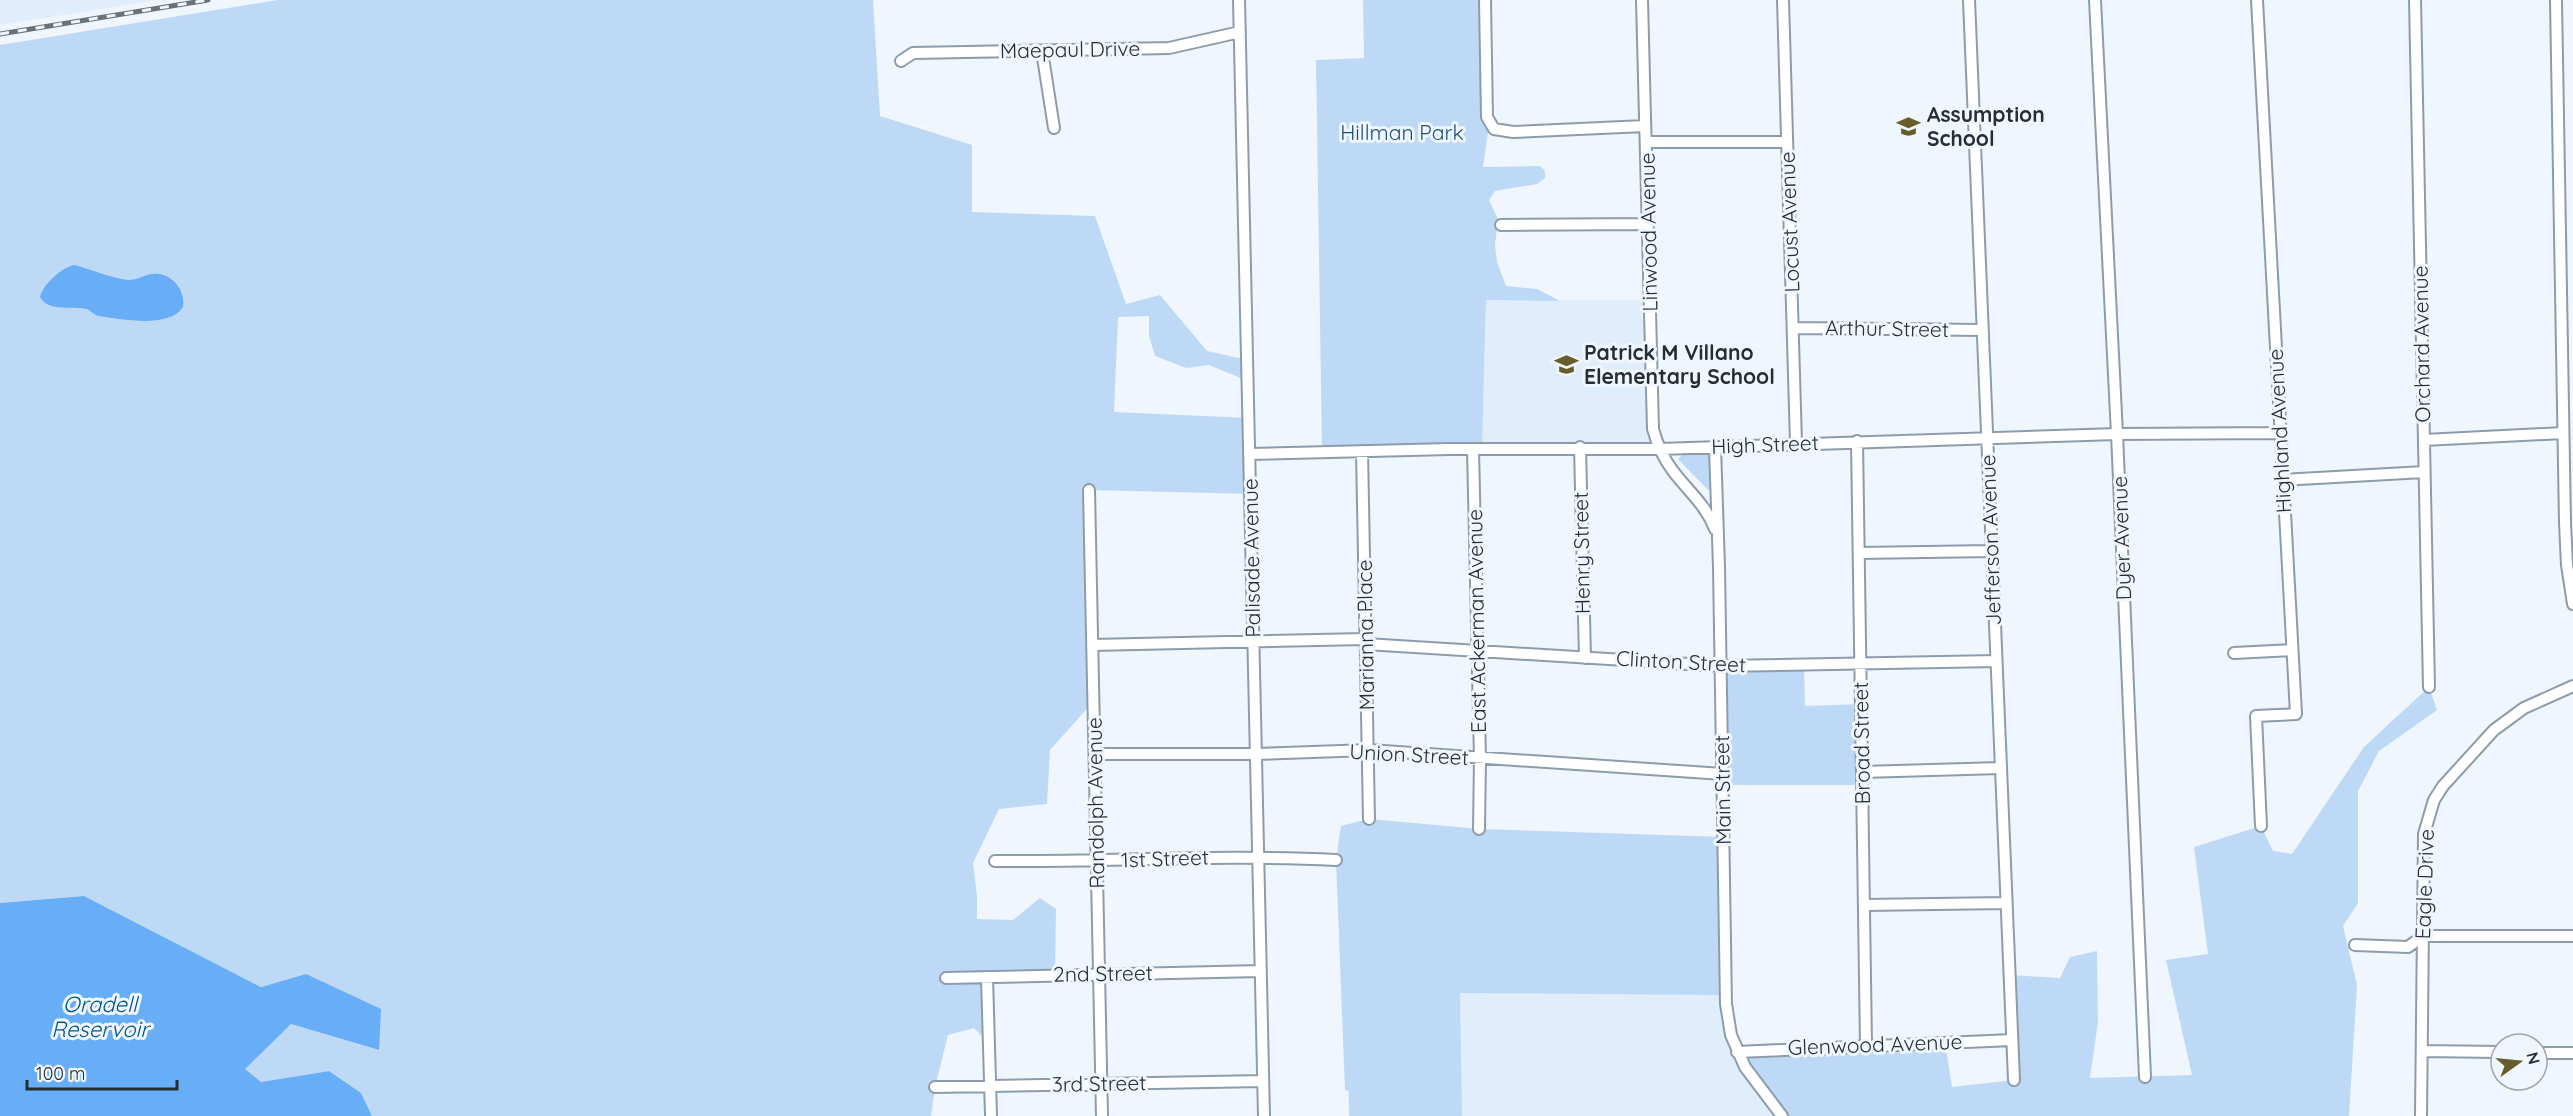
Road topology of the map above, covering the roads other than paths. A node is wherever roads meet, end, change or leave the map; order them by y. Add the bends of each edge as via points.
1 (1239, 0) edge
2 (1485, 0) edge
3 (1642, 0) edge
4 (1783, 0) edge
5 (1969, 0) edge
6 (2095, 0) edge
7 (2257, 0) edge
8 (2415, 0) edge
9 (2556, 0) edge
10 (1240, 32) junction
11 (1042, 51) junction
12 (902, 61) dead end
13 (1645, 126) junction
14 (1054, 128) dead end
15 (1647, 142) junction
16 (1787, 142) junction
17 (1646, 224) junction
18 (1501, 225) dead end
19 (1793, 328) junction
20 (1982, 330) junction
21 (2280, 433) junction
22 (2563, 433) junction
23 (2117, 434) junction
24 (1986, 438) junction
25 (2424, 440) junction
26 (1857, 441) junction
27 (1796, 443) junction
28 (1580, 447) junction
29 (1715, 447) junction
30 (1473, 449) junction
31 (1660, 449) junction
32 (1362, 451) junction
33 (1250, 454) junction
34 (2424, 472) junction
35 (2283, 480) junction
36 (1089, 490) dead end
37 (2569, 522) edge
38 (1991, 550) junction
39 (1719, 553) junction
40 (1859, 553) junction
41 (2573, 604) edge
42 (1254, 642) junction
43 (1366, 642) junction
44 (1092, 645) junction
45 (2292, 650) junction
46 (1476, 651) junction
47 (2234, 653) dead end
48 (1585, 658) junction
49 (1996, 661) junction
50 (1860, 663) junction
51 (1721, 666) junction
52 (2573, 686) edge
53 (2429, 687) dead end
54 (1369, 750) junction
55 (1095, 754) junction
56 (1256, 754) junction
57 (1480, 759) junction
58 (2001, 768) junction
59 (1862, 772) junction
60 (1723, 774) junction
61 (1369, 819) dead end
62 (2261, 826) dead end
63 (1479, 829) dead end
64 (1259, 856) junction
65 (1336, 860) dead end
66 (995, 861) dead end
67 (1097, 862) junction
68 (2006, 903) junction
69 (1864, 905) junction
70 (2423, 936) junction
71 (2573, 936) edge
72 (2355, 945) dead end
73 (1261, 970) junction
74 (1099, 974) junction
75 (987, 977) junction
76 (946, 978) dead end
77 (2012, 1040) junction
78 (1866, 1045) junction
79 (2422, 1051) junction
80 (1737, 1052) junction
81 (2489, 1052) edge
82 (2549, 1053) edge
83 (2573, 1053) edge
84 (2145, 1077) dead end
85 (2014, 1080) dead end
86 (1263, 1081) junction
87 (1101, 1083) junction
88 (991, 1085) junction
89 (934, 1086) dead end
90 (991, 1116) edge
91 (1102, 1116) edge
92 (1264, 1116) edge
93 (1782, 1116) edge
94 (2421, 1116) edge

1 - 10 street, Palisade Avenue
2 - 13 street via 1487,117 1494,129 1514,132
3 - 13 street, Linwood Avenue
4 - 16 street, Locust Avenue
5 - 20 street, Jefferson Avenue
6 - 23 street, Dyer Avenue
7 - 21 street, Highland Avenue
8 - 25 street, Orchard Avenue
9 - 22 street
10 - 11 street, Maepaul Drive via 1169,48
10 - 33 street, Palisade Avenue
11 - 12 street, Maepaul Drive via 913,53
11 - 14 street
13 - 15 street, Linwood Avenue
15 - 16 street
15 - 17 street, Linwood Avenue
16 - 19 street, Locust Avenue
17 - 18 street
17 - 31 street, Linwood Avenue via 1651,290 1651,411
19 - 20 street, Arthur Street
19 - 27 street, Locust Avenue
20 - 24 street, Jefferson Avenue
21 - 23 street, High Street
21 - 35 street, Highland Avenue
22 - 25 street
22 - 37 street
23 - 24 street, High Street
23 - 84 street, Dyer Avenue
24 - 26 street, High Street
24 - 38 street, Jefferson Avenue
25 - 34 street, Orchard Avenue
26 - 27 street, High Street
26 - 40 street, Broad Street
27 - 29 street, High Street
28 - 30 street, High Street
28 - 31 street, High Street
28 - 48 street, Henry Street
29 - 31 street, High Street
29 - 39 street, Main Street
30 - 32 street, High Street
30 - 46 street, East Ackerman Avenue
31 - 39 street, Linwood Avenue via 1710,516
32 - 33 street, High Street
32 - 43 street, Marianna Place
33 - 42 street, Palisade Avenue
34 - 35 street
34 - 53 street, Orchard Avenue
35 - 45 street, Highland Avenue
36 - 44 street, Randolph Avenue
37 - 41 street via 2567,565
38 - 40 street
38 - 49 street, Jefferson Avenue
39 - 51 street, Main Street
40 - 50 street, Broad Street
42 - 43 street, Clinton Street
42 - 44 street, Clinton Street
42 - 56 street, Palisade Avenue
43 - 46 street, Clinton Street
43 - 54 street, Marianna Place
44 - 55 street, Randolph Avenue
45 - 47 street
45 - 62 street, Highland Avenue via 2296,714 2256,716
46 - 48 street, Clinton Street
46 - 57 street, East Ackerman Avenue
48 - 51 street, Clinton Street
49 - 50 street, Clinton Street
49 - 58 street, Jefferson Avenue
50 - 51 street, Clinton Street
50 - 59 street, Broad Street
51 - 60 street, Main Street
52 - 70 street, Eagle Drive via 2507,719 2434,800 2424,834
54 - 56 street, Union Street
54 - 57 street, Union Street
54 - 61 street, Marianna Place
55 - 56 street, Union Street
55 - 67 street, Randolph Avenue
56 - 64 street, Palisade Avenue
57 - 60 street, Union Street
57 - 63 street, East Ackerman Avenue
58 - 59 street
58 - 68 street, Jefferson Avenue
59 - 69 street, Broad Street
60 - 80 street, Main Street via 1726,1004
64 - 65 street, 1st Street
64 - 67 street, 1st Street
64 - 73 street, Palisade Avenue
66 - 67 street, 1st Street
67 - 74 street, Randolph Avenue
68 - 69 street
68 - 77 street, Jefferson Avenue
69 - 78 street, Broad Street
70 - 71 street
70 - 72 street via 2408,947
70 - 79 street, Eagle Drive
73 - 74 street, 2nd Street
73 - 86 street, Palisade Avenue
74 - 75 street, 2nd Street
74 - 87 street, Randolph Avenue
75 - 76 street, 2nd Street
75 - 88 street
77 - 78 street, Glenwood Avenue
77 - 85 street, Jefferson Avenue
78 - 80 street, Glenwood Avenue
79 - 81 street
79 - 94 street, Eagle Drive
80 - 93 street, Main Street via 1754,1082
82 - 83 street
86 - 87 street, 3rd Street
86 - 92 street, Palisade Avenue
87 - 88 street, 3rd Street
87 - 91 street, Randolph Avenue
88 - 89 street, 3rd Street
88 - 90 street

